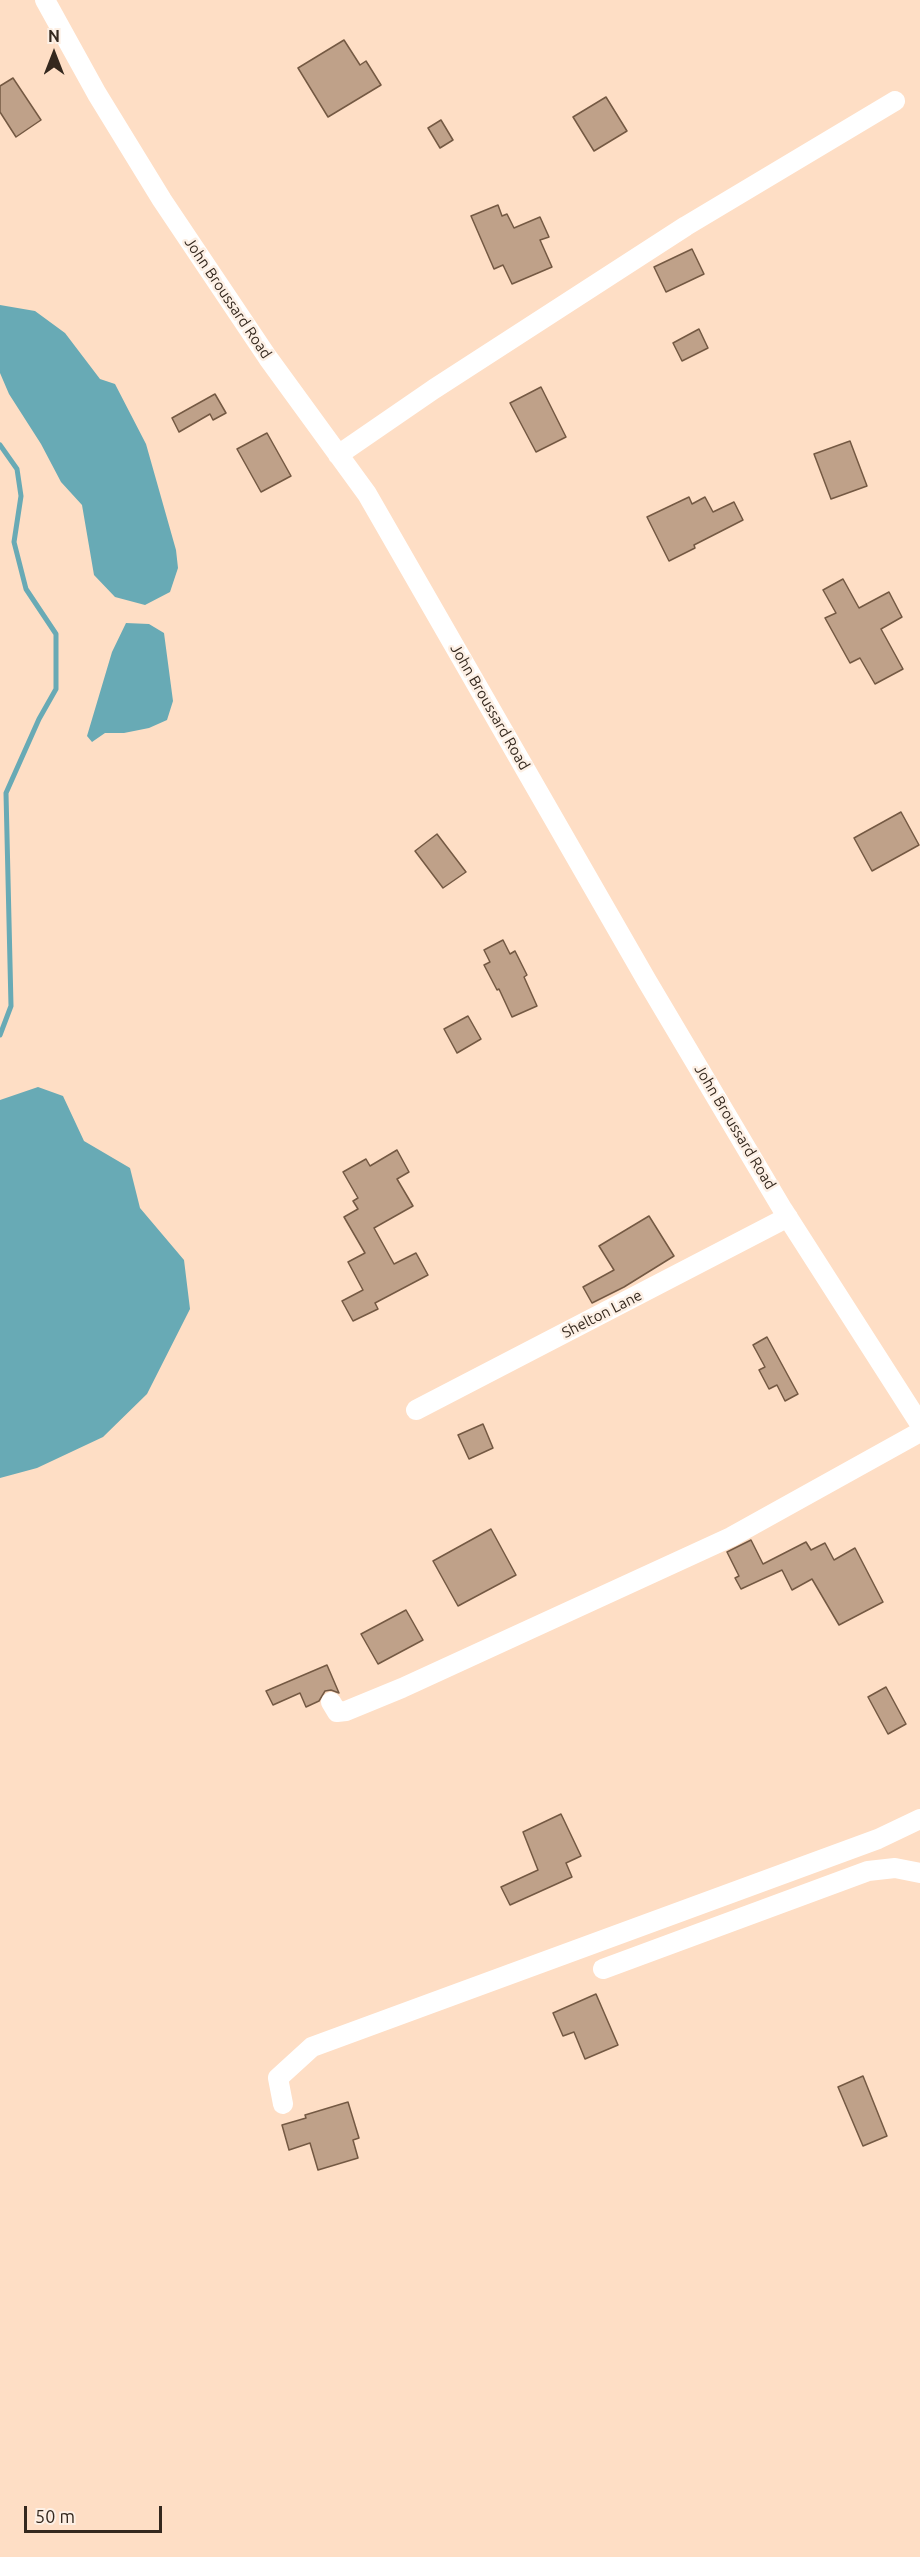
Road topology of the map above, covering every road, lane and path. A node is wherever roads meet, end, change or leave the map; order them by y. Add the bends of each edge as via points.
1 (45, 0) edge
2 (895, 101) dead end
3 (338, 455) junction
4 (788, 1217) junction
5 (416, 1410) dead end
6 (920, 1424) edge
7 (920, 1432) edge
8 (331, 1702) dead end
9 (920, 1818) edge
10 (920, 1873) edge
11 (603, 1969) dead end
12 (283, 2104) dead end

1 - 3 street, John Broussard Road via 162,200
2 - 3 street via 686,226
3 - 4 street, John Broussard Road via 367,494 650,986
4 - 5 street, Shelton Lane
4 - 6 street, John Broussard Road
7 - 8 street via 731,1537 402,1688 346,1711 337,1712
9 - 12 street via 878,1839 312,2047 278,2078
10 - 11 street via 895,1868 868,1871

